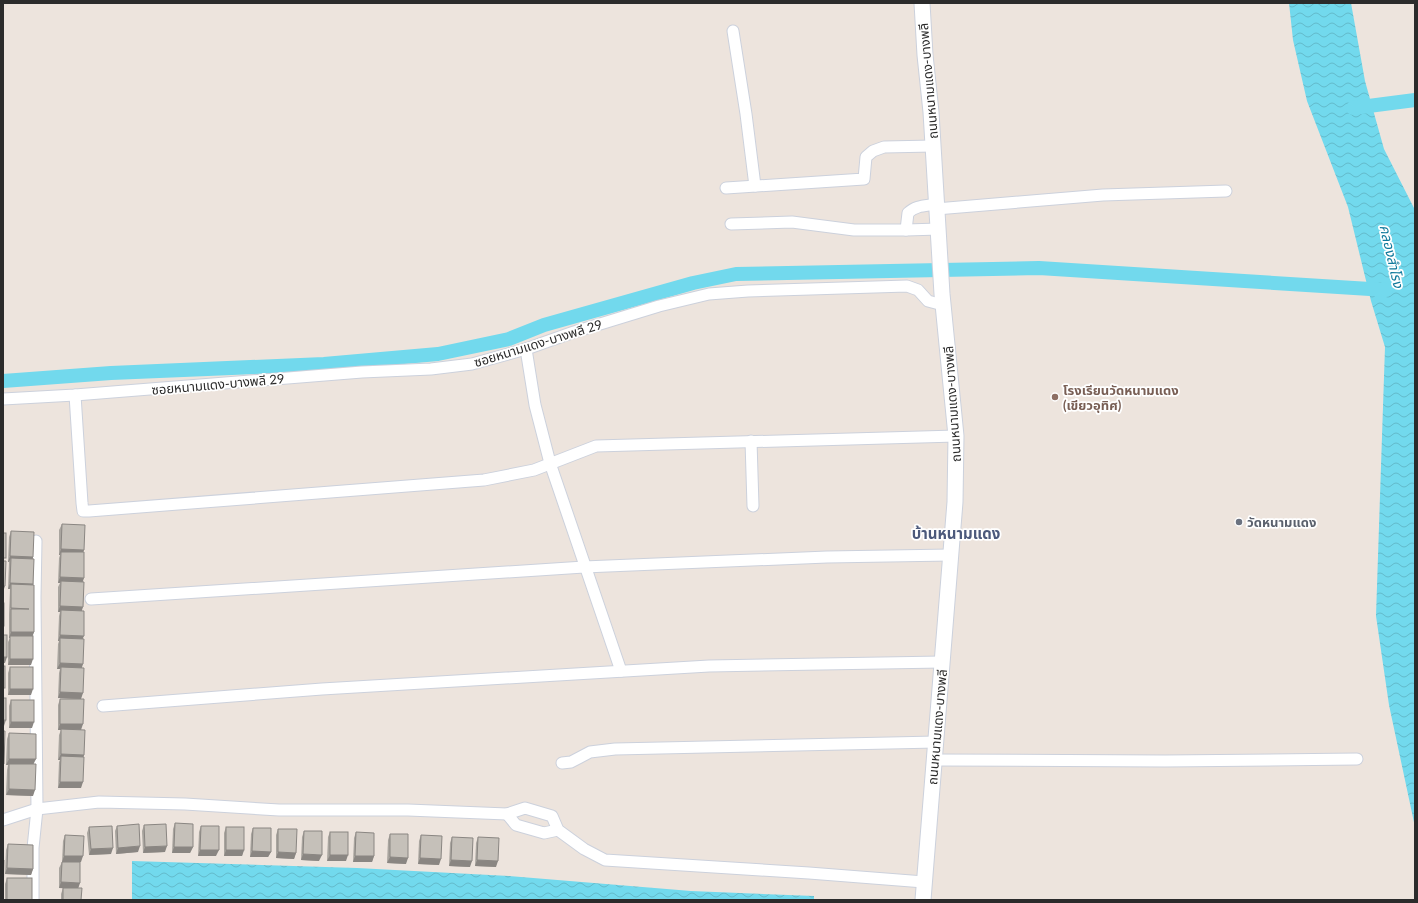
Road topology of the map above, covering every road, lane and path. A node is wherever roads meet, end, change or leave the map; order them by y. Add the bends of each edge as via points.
1 (922, 3) edge
2 (733, 31) dead end
3 (933, 146) junction
4 (755, 186) junction
5 (726, 188) dead end
6 (1226, 191) dead end
7 (936, 207) junction
8 (731, 224) dead end
9 (939, 229) junction
10 (906, 230) junction
11 (943, 299) junction
12 (526, 349) junction
13 (75, 396) junction
14 (3, 399) edge
15 (956, 436) junction
16 (752, 442) junction
17 (550, 463) junction
18 (753, 506) dead end
19 (36, 541) dead end
20 (951, 555) junction
21 (584, 567) junction
22 (91, 599) dead end
23 (942, 662) junction
24 (621, 671) junction
25 (102, 706) dead end
26 (936, 742) junction
27 (1356, 759) dead end
28 (934, 760) junction
29 (562, 763) dead end
30 (37, 809) junction
31 (507, 814) junction
32 (3, 820) edge
33 (558, 830) junction
34 (924, 882) junction
35 (33, 900) edge
36 (923, 900) edge

1 - 3 main road, ถนนหนามแดง-บางพลี
2 - 4 street
3 - 4 street via 884,147 873,151 866,157 864,179
3 - 7 main road, ถนนหนามแดง-บางพลี
4 - 5 street
6 - 7 street via 1103,195
7 - 9 main road, ถนนหนามแดง-บางพลี
7 - 10 street via 915,207 911,210 908,213
8 - 10 street via 792,222 844,230
9 - 10 street
9 - 11 main road, ถนนหนามแดง-บางพลี
11 - 12 street, ซอยหนามแดง-บางพลี 29 via 928,301 918,290 907,286 709,294 631,314
11 - 15 main road, ถนนหนามแดง-บางพลี
12 - 13 street, ซอยหนามแดง-บางพลี 29 via 472,364 431,369 355,372
12 - 17 street via 535,405
13 - 14 street, ซอยหนามแดง-บางพลี 29
13 - 17 street via 82,503 83,510 89,512 484,480 534,470
15 - 16 street
15 - 20 main road, ถนนหนามแดง-บางพลี
16 - 17 street via 596,446
16 - 18 street
17 - 21 street
19 - 30 street
20 - 21 street via 827,557
20 - 23 main road, ถนนหนามแดง-บางพลี
21 - 22 street
21 - 24 street
23 - 24 street via 710,666
23 - 26 main road, ถนนหนามแดง-บางพลี
24 - 25 street via 322,689
26 - 28 main road, ถนนหนามแดง-บางพลี
26 - 29 street via 615,749 590,752 571,762
27 - 28 street
28 - 34 main road, ถนนหนามแดง-บางพลี
30 - 31 street via 99,802 279,810 408,810
30 - 32 street
30 - 35 street
31 - 33 street via 516,824 544,832
31 - 33 street via 525,808 552,816
33 - 34 street via 584,849 605,860
34 - 36 main road, ถนนหนามแดง-บางพลี

